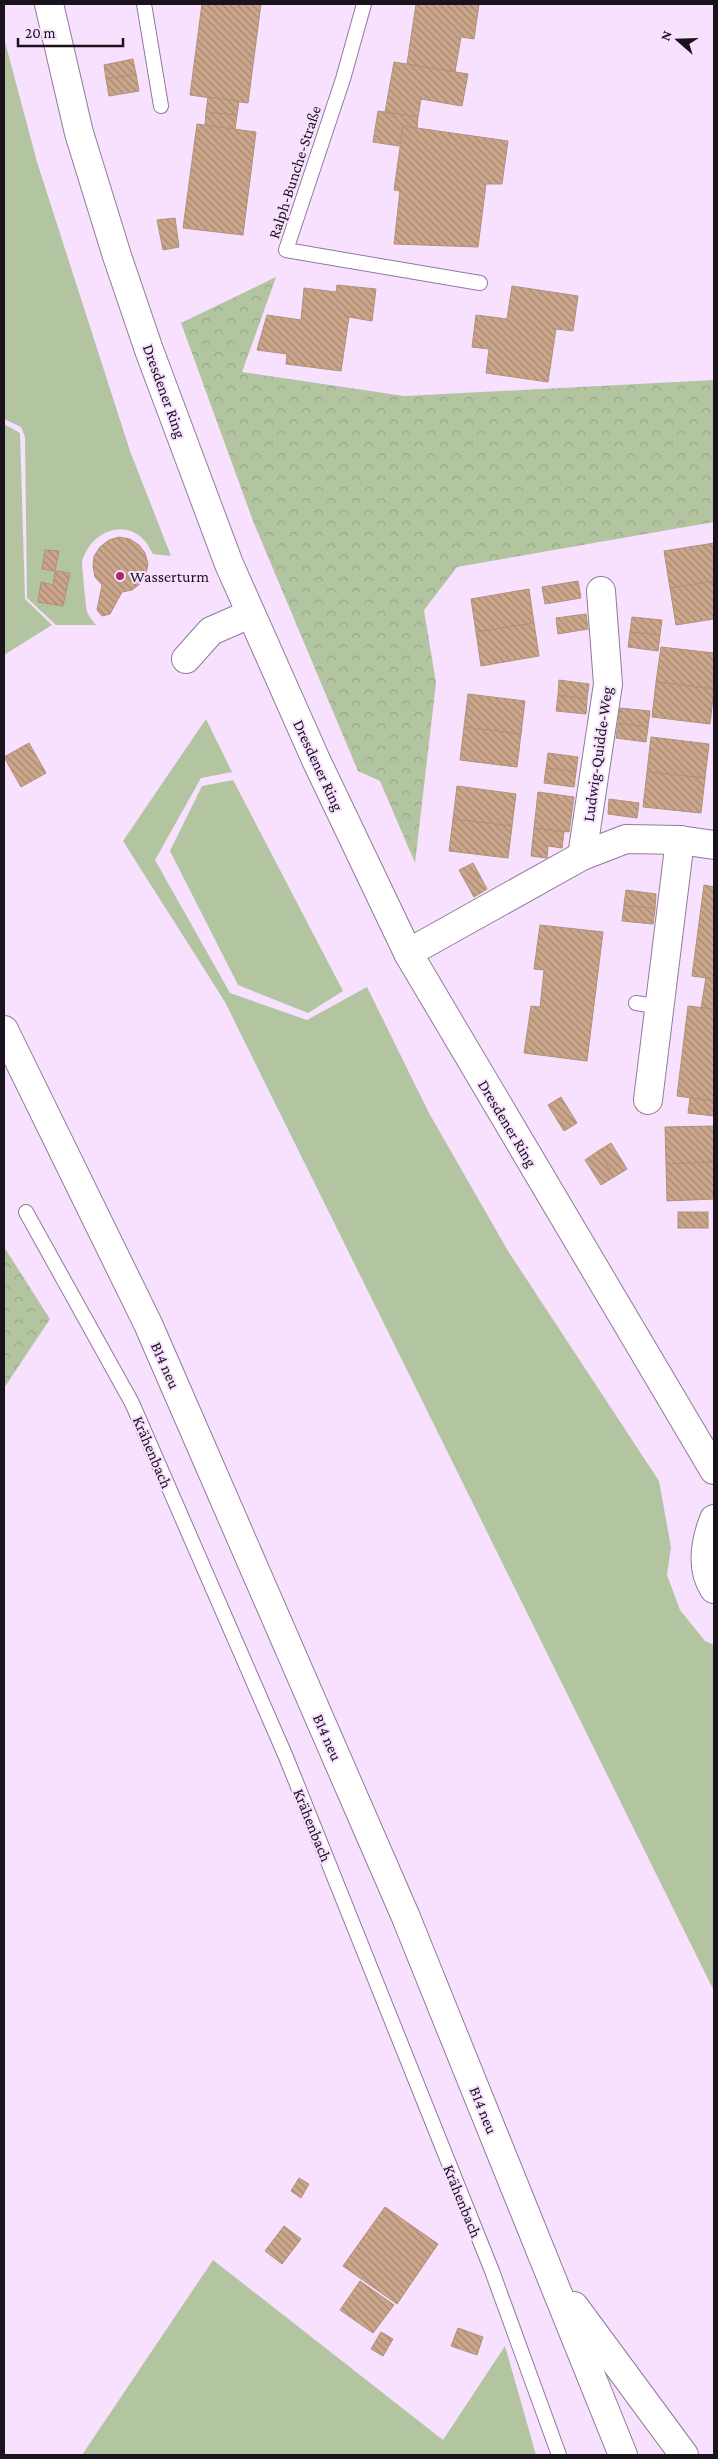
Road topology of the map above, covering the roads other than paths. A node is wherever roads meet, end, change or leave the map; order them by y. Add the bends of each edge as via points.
1 (49, 4) edge
2 (144, 4) edge
3 (364, 4) edge
4 (161, 106) dead end
5 (480, 283) dead end
6 (601, 591) dead end
7 (250, 614) junction
8 (186, 659) dead end
9 (680, 840) junction
10 (714, 845) edge
11 (582, 856) junction
12 (408, 953) junction
13 (4, 1030) edge
14 (648, 1100) dead end
15 (26, 1212) dead end
16 (714, 1470) edge
17 (714, 1519) edge
18 (714, 1589) edge
19 (550, 2274) junction
20 (560, 2455) edge
21 (624, 2455) edge
22 (684, 2455) edge

1 - 7 street, Dresdener Ring via 79,133 117,256
2 - 4 lane
3 - 5 lane, Ralph-Bunche-Straße via 343,79 286,250
6 - 11 street, Ludwig-Quidde-Weg via 608,684
7 - 8 street via 211,631
7 - 12 street, Dresdener Ring
9 - 10 street
9 - 11 street via 626,839
9 - 14 street via 648,1005
11 - 12 street
12 - 16 street, Dresdener Ring
13 - 19 street, B14 neu via 152,1334 405,1914
15 - 20 lane, Krähenbach via 132,1403 286,1757 492,2271
17 - 18 street via 706,1538 705,1561
19 - 21 street, B14 neu
19 - 22 street

